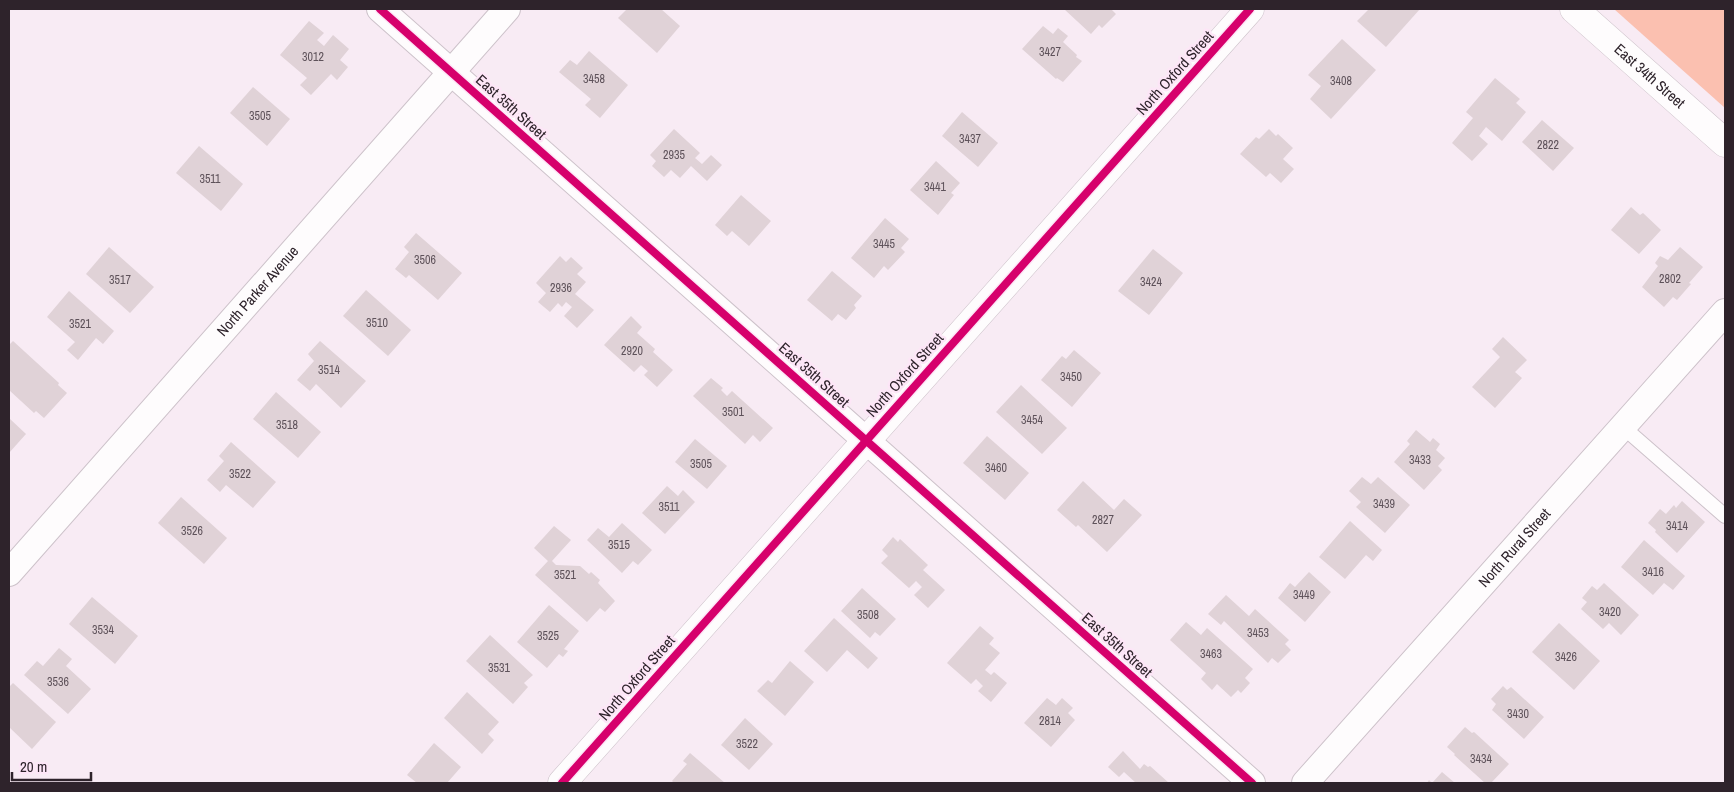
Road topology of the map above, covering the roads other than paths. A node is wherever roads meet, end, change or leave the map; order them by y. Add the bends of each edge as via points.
1 (380, 9) edge
2 (507, 9) edge
3 (1250, 9) edge
4 (1574, 9) edge
5 (451, 72) junction
6 (1725, 143) edge
7 (1725, 312) edge
8 (1623, 427) junction
9 (866, 440) junction
10 (1725, 516) edge
11 (9, 572) edge
12 (562, 783) edge
13 (1252, 783) edge
14 (1305, 783) edge

1 - 5 street, East 35th Street
2 - 5 street, North Parker Avenue
3 - 9 street, North Oxford Street
4 - 6 street, East 34th Street
5 - 9 street, East 35th Street
5 - 11 street, North Parker Avenue
7 - 8 street, North Rural Street
8 - 10 lane
8 - 14 street, North Rural Street
9 - 12 street, North Oxford Street
9 - 13 street, East 35th Street

